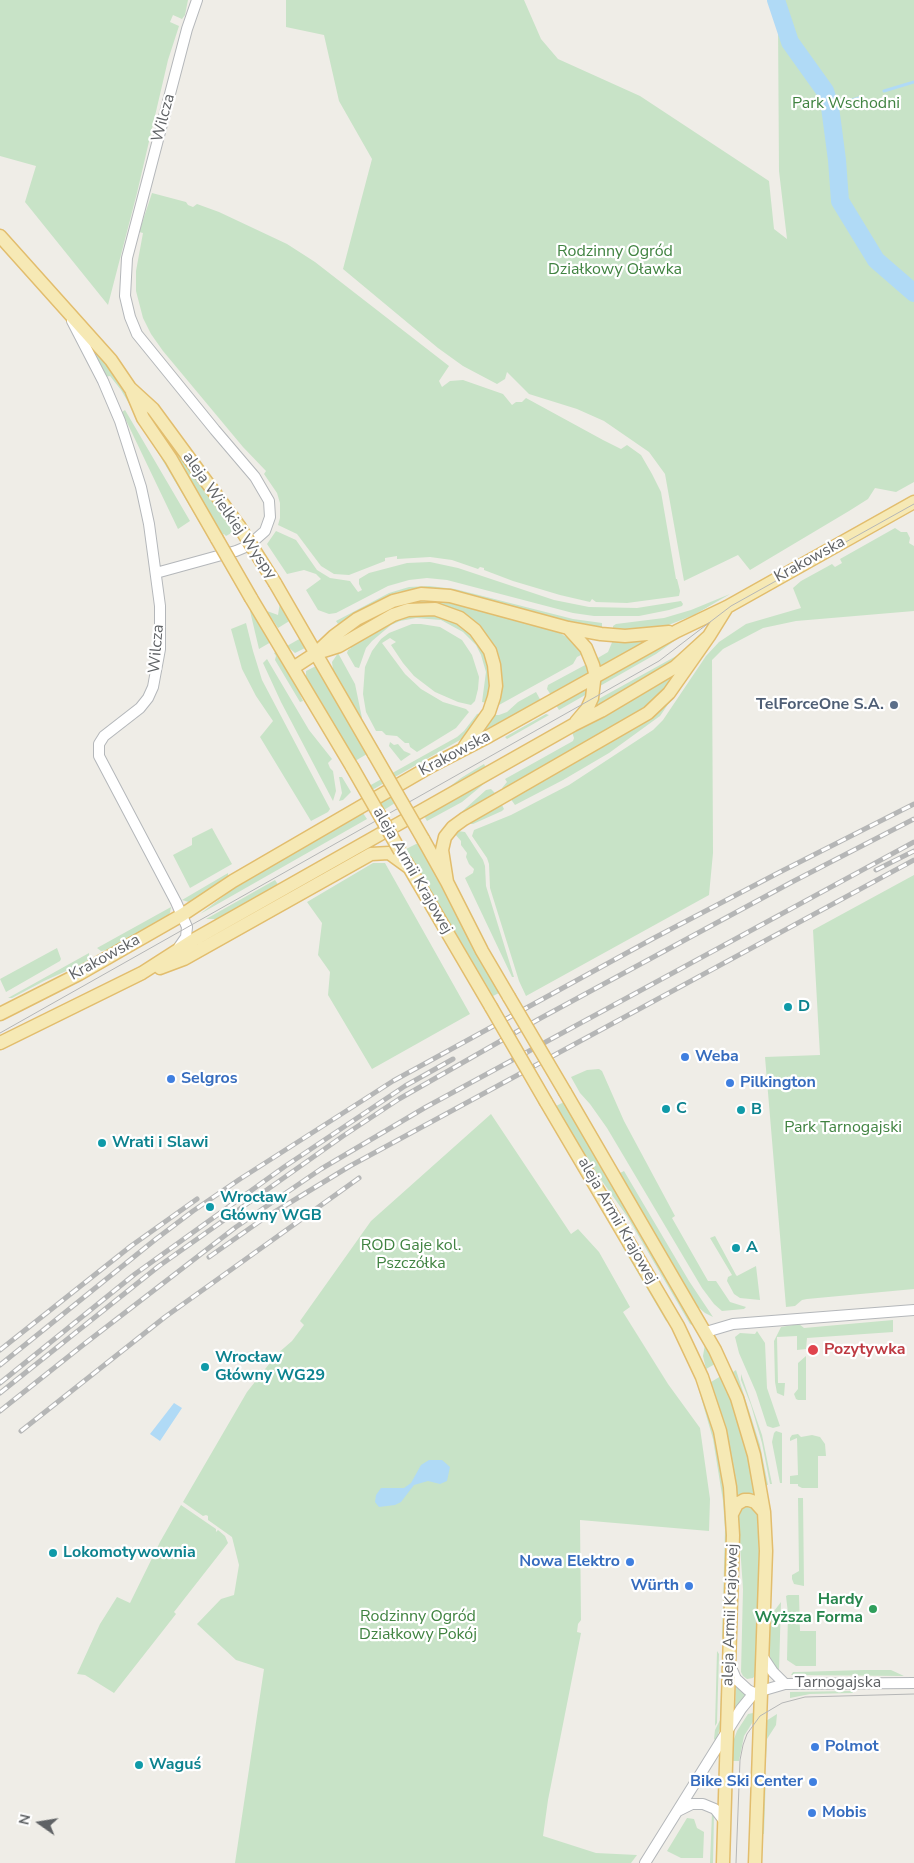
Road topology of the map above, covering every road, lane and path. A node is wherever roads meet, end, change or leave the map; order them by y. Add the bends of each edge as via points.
1 (197, 0) edge
2 (0, 236) edge
3 (67, 310) junction
4 (130, 388) junction
5 (914, 502) edge
6 (156, 573) junction
7 (727, 607) junction
8 (568, 628) junction
9 (677, 631) junction
10 (709, 636) junction
11 (316, 653) junction
12 (293, 668) junction
13 (595, 677) junction
14 (574, 725) junction
15 (462, 750) junction
16 (397, 853) junction
17 (447, 882) junction
18 (182, 915) junction
19 (171, 955) junction
20 (142, 973) junction
21 (0, 1014) edge
22 (0, 1043) edge
23 (914, 1310) edge
24 (706, 1332) junction
25 (686, 1343) junction
26 (764, 1512) junction
27 (732, 1514) junction
28 (763, 1657) junction
29 (730, 1665) junction
30 (914, 1683) edge
31 (785, 1684) junction
32 (758, 1692) junction
33 (728, 1733) junction
34 (677, 1812) junction
35 (725, 1822) junction
36 (645, 1863) edge
37 (723, 1863) edge
38 (755, 1863) edge

1 - 6 street, Wilcza via 132,236 125,296 137,334 255,477 269,501 270,517 264,531 248,546
2 - 3 main road, aleja Wielkiej Wyspy
3 - 4 main road, aleja Wielkiej Wyspy via 111,360
3 - 6 street, Wilcza via 120,421 141,487
4 - 11 main road, aleja Wielkiej Wyspy, bridge via 153,410 238,526
4 - 12 main road, aleja Wielkiej Wyspy, bridge via 143,418 171,459
5 - 7 main road, Krakowska
6 - 18 street, Wilcza via 161,628 153,687 140,708 104,736 98,752
7 - 9 main road, Krakowska
7 - 10 main road
8 - 9 main road via 619,636
8 - 11 main road via 450,596 421,594 393,600 357,619
8 - 13 main road via 586,648
9 - 13 main road, Krakowska
10 - 14 main road, Krakowska via 675,667
10 - 17 main road via 669,693 635,722 453,827 445,837 442,850
11 - 12 main road
11 - 15 main road via 339,646 393,615 408,610 435,609 460,618 475,630 490,651 496,686 489,712
11 - 17 main road, aleja Armii Krajowej, bridge
12 - 16 main road, aleja Armii Krajowej, bridge via 352,767
13 - 14 main road via 592,698
13 - 15 main road, Krakowska
14 - 19 main road, Krakowska
15 - 18 main road, Krakowska via 233,881
16 - 20 main road via 371,854 169,966
16 - 25 main road, aleja Armii Krajowej, bridge via 410,869
17 - 24 main road, aleja Armii Krajowej, bridge via 482,951
18 - 19 street, Wilcza via 187,935
18 - 21 main road, Krakowska via 79,974
19 - 20 main road, Krakowska
20 - 22 main road, Krakowska
23 - 24 street via 733,1324
24 - 25 main road
24 - 26 main road, aleja Armii Krajowej via 726,1372 746,1425
25 - 27 main road, aleja Armii Krajowej via 720,1431
26 - 27 main road via 755,1502 744,1500 737,1504
26 - 28 main road, aleja Armii Krajowej
27 - 29 main road, aleja Armii Krajowej
28 - 31 street
28 - 32 main road, aleja Armii Krajowej
29 - 32 street via 736,1679 748,1690
29 - 33 main road, aleja Armii Krajowej
30 - 31 street, Tarnogajska
31 - 32 street, Tarnogajska
32 - 33 street via 741,1709
32 - 38 main road, aleja Armii Krajowej
33 - 34 street
33 - 35 main road, aleja Armii Krajowej
34 - 35 street via 700,1803 714,1808
34 - 36 street
35 - 37 main road, aleja Armii Krajowej

